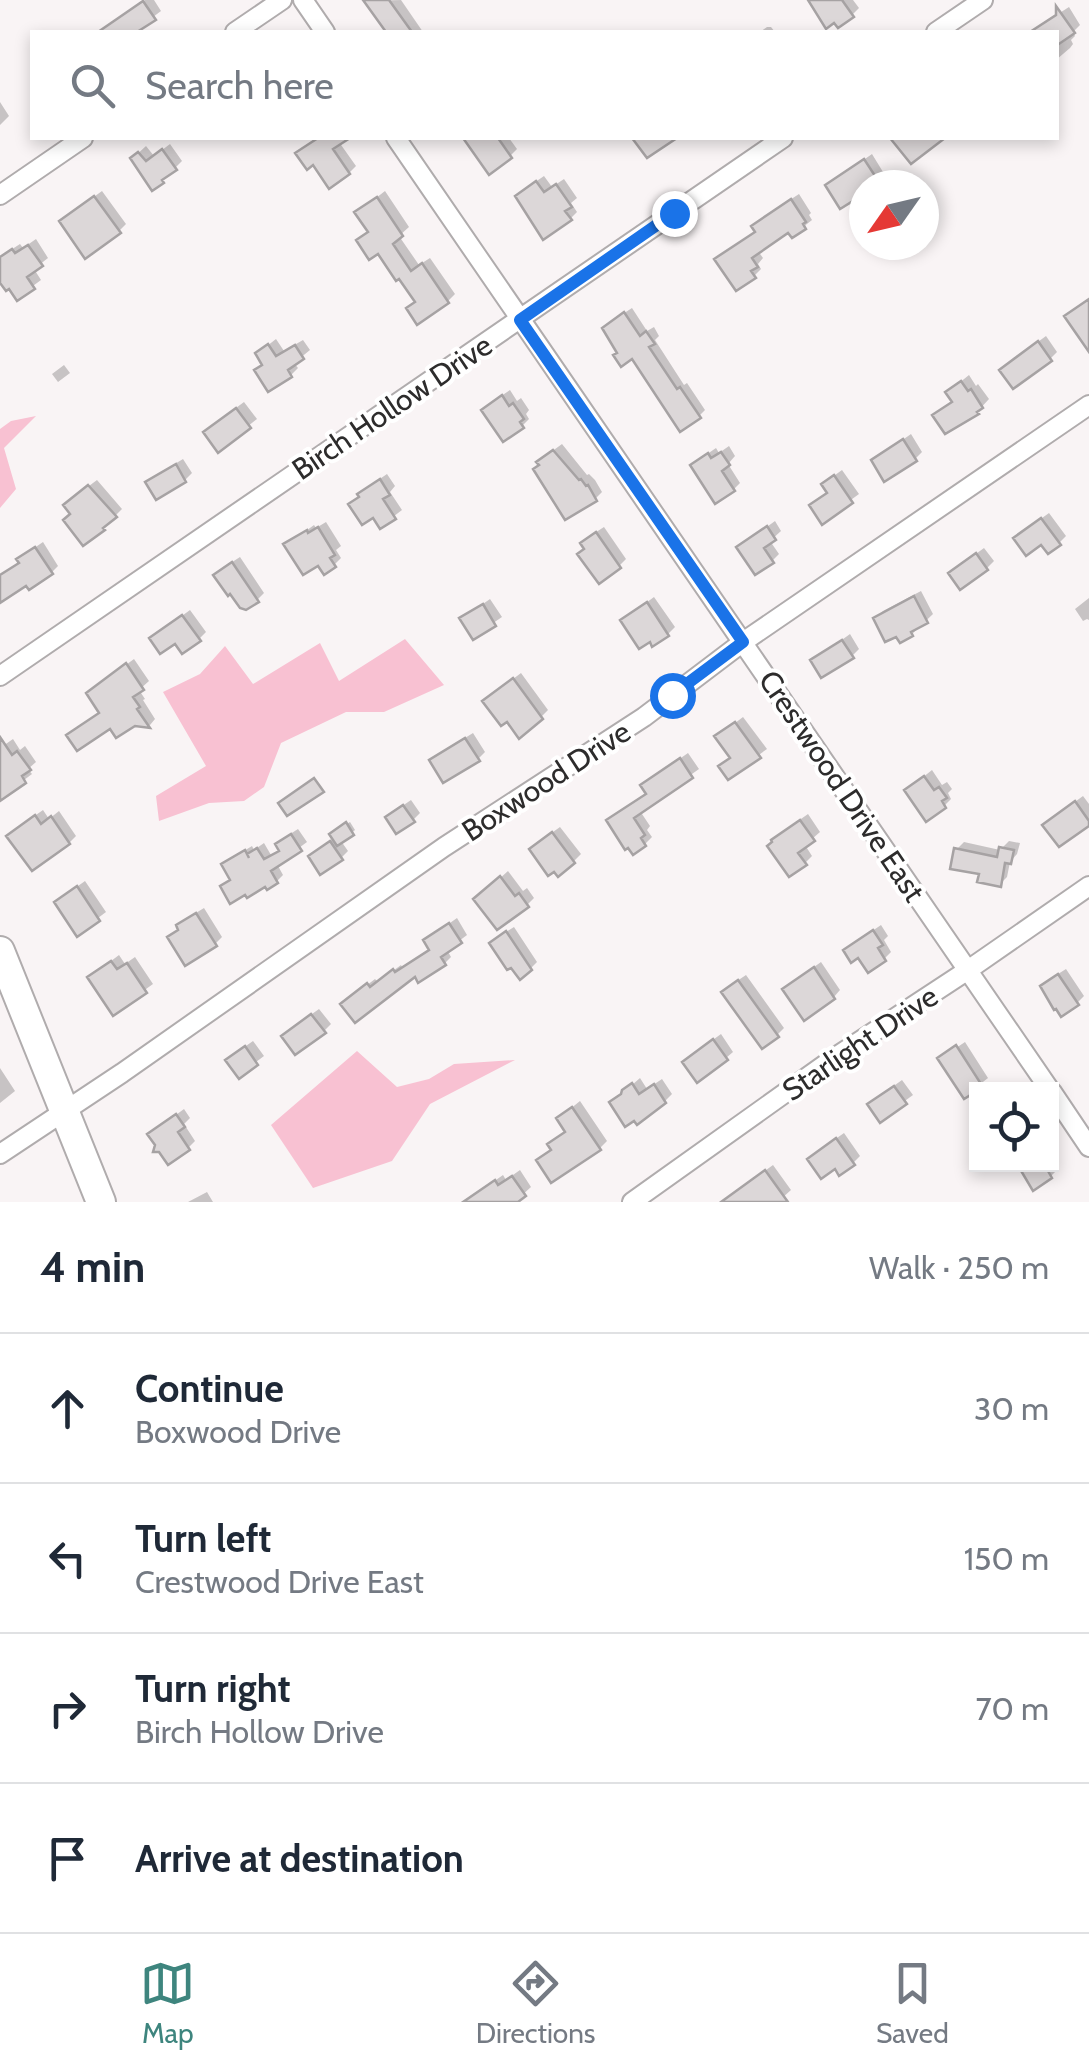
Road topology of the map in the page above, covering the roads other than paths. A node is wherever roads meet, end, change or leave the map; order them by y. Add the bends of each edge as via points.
1 (282, 0) edge
2 (303, 0) edge
3 (983, 0) edge
4 (237, 30) edge
5 (324, 30) edge
6 (939, 30) edge
7 (80, 140) edge
8 (397, 140) edge
9 (780, 140) edge
10 (0, 195) edge
11 (520, 320) junction
12 (1089, 406) edge
13 (743, 642) junction
14 (0, 676) edge
15 (1089, 886) edge
16 (0, 951) edge
17 (968, 970) junction
18 (1044, 1082) edge
19 (1059, 1104) edge
20 (63, 1110) junction
21 (1089, 1148) edge
22 (0, 1154) edge
23 (101, 1202) edge
24 (632, 1202) edge

1 - 4 street
2 - 5 street
3 - 6 street
7 - 10 street
8 - 11 street, Crestwood Drive East
9 - 11 street, Birch Hollow Drive
11 - 13 street, Crestwood Drive East
11 - 14 street, Birch Hollow Drive
12 - 13 street, Boxwood Drive
13 - 17 street, Crestwood Drive East
13 - 20 street, Boxwood Drive
15 - 17 street, Starlight Drive
16 - 20 main road
17 - 18 street, Crestwood Drive East
17 - 24 street, Starlight Drive
19 - 21 street, Crestwood Drive East
20 - 22 street, Boxwood Drive
20 - 23 main road

